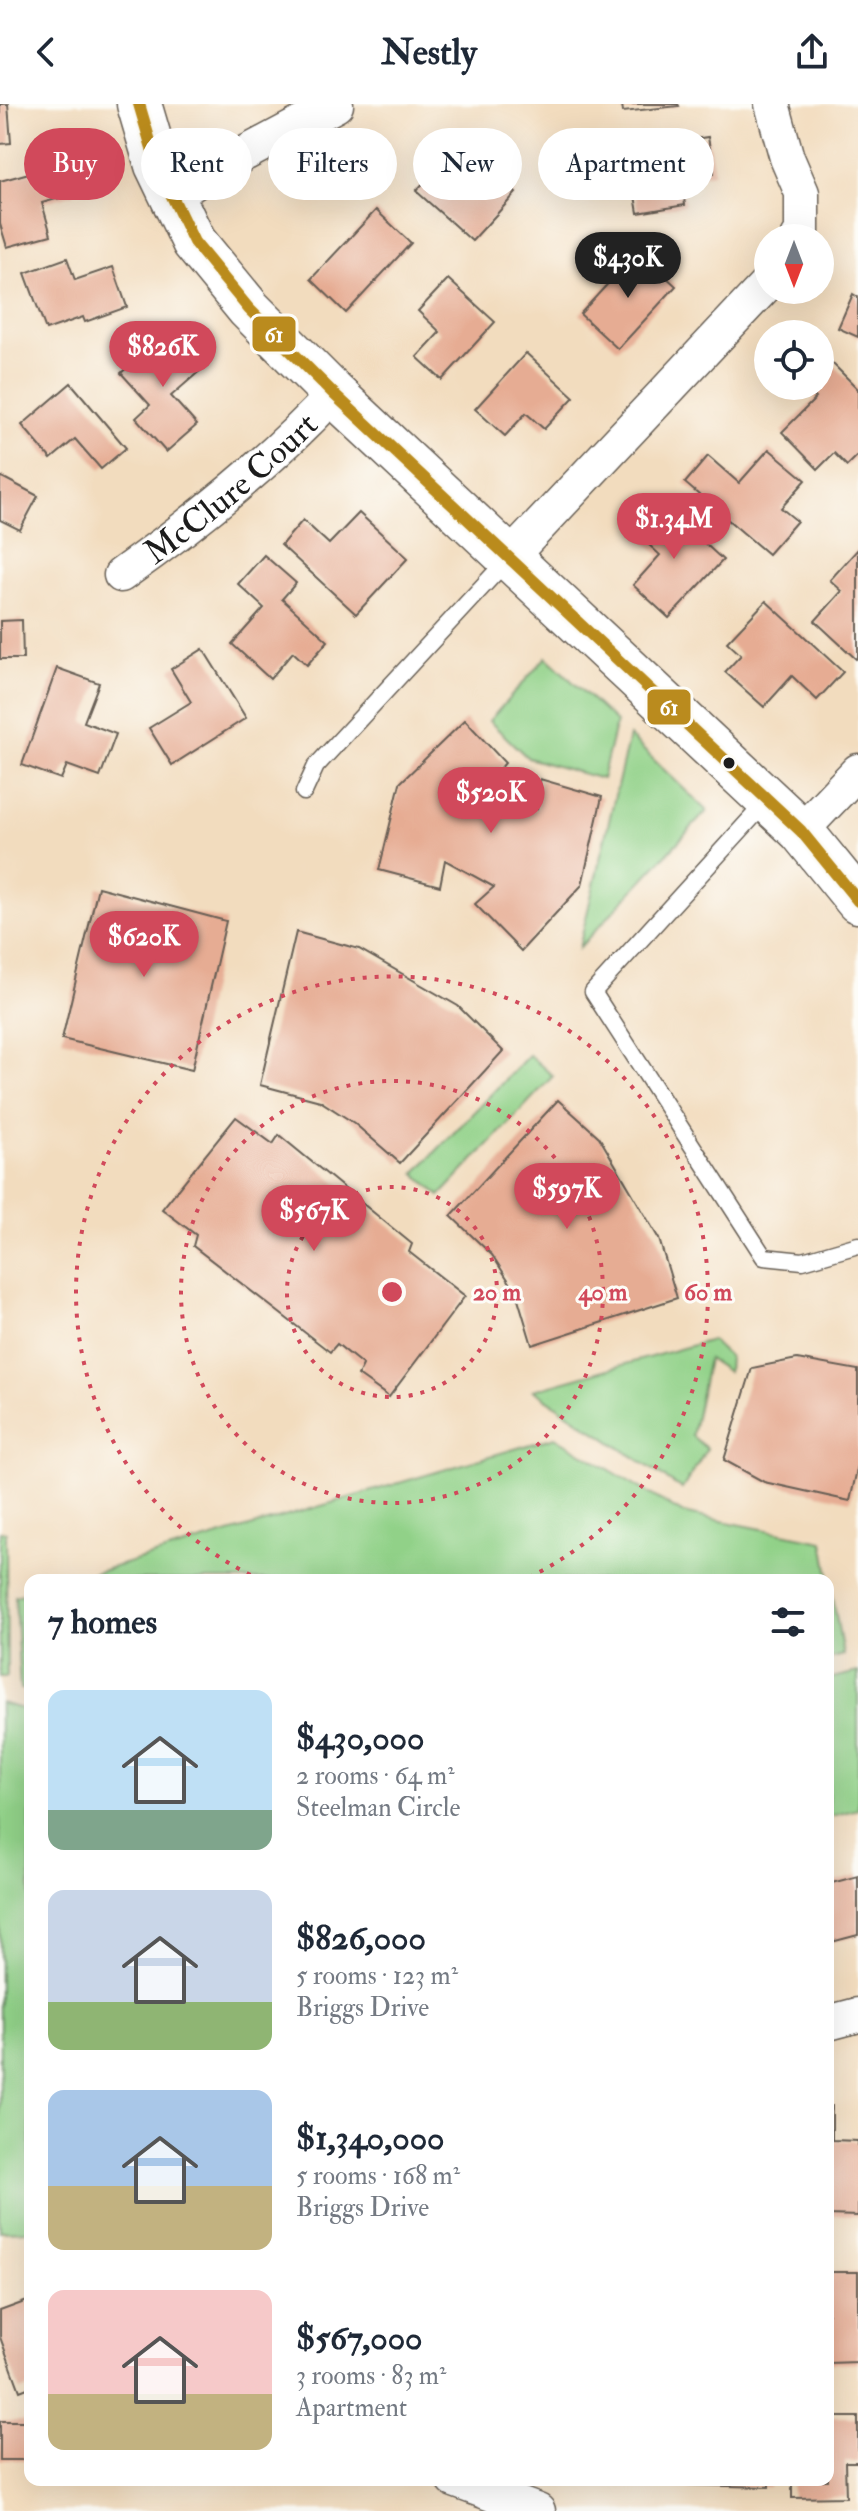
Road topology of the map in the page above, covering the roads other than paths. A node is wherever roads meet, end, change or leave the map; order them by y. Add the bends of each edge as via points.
1 (139, 104) edge
2 (772, 104) edge
3 (336, 105) edge
4 (146, 128) edge
5 (252, 150) edge
6 (173, 200) edge
7 (802, 224) edge
8 (754, 298) edge
9 (334, 394) junction
10 (509, 558) junction
11 (121, 575) dead end
12 (858, 771) edge
13 (304, 792) dead end
14 (768, 800) junction
15 (801, 831) junction
16 (858, 901) edge
17 (858, 1245) edge
18 (858, 2015) edge
19 (834, 2021) edge
20 (470, 2486) edge
21 (538, 2511) edge

1 - 4 street
2 - 7 street via 802,193
3 - 5 street
6 - 9 street via 194,242 249,309
8 - 10 street
9 - 10 street
9 - 11 street, McClure Court via 190,525
10 - 13 lane via 316,766
10 - 14 street
12 - 15 street
14 - 15 street
14 - 17 lane via 593,992 764,1257 803,1261
15 - 16 street
18 - 19 street
20 - 21 street

